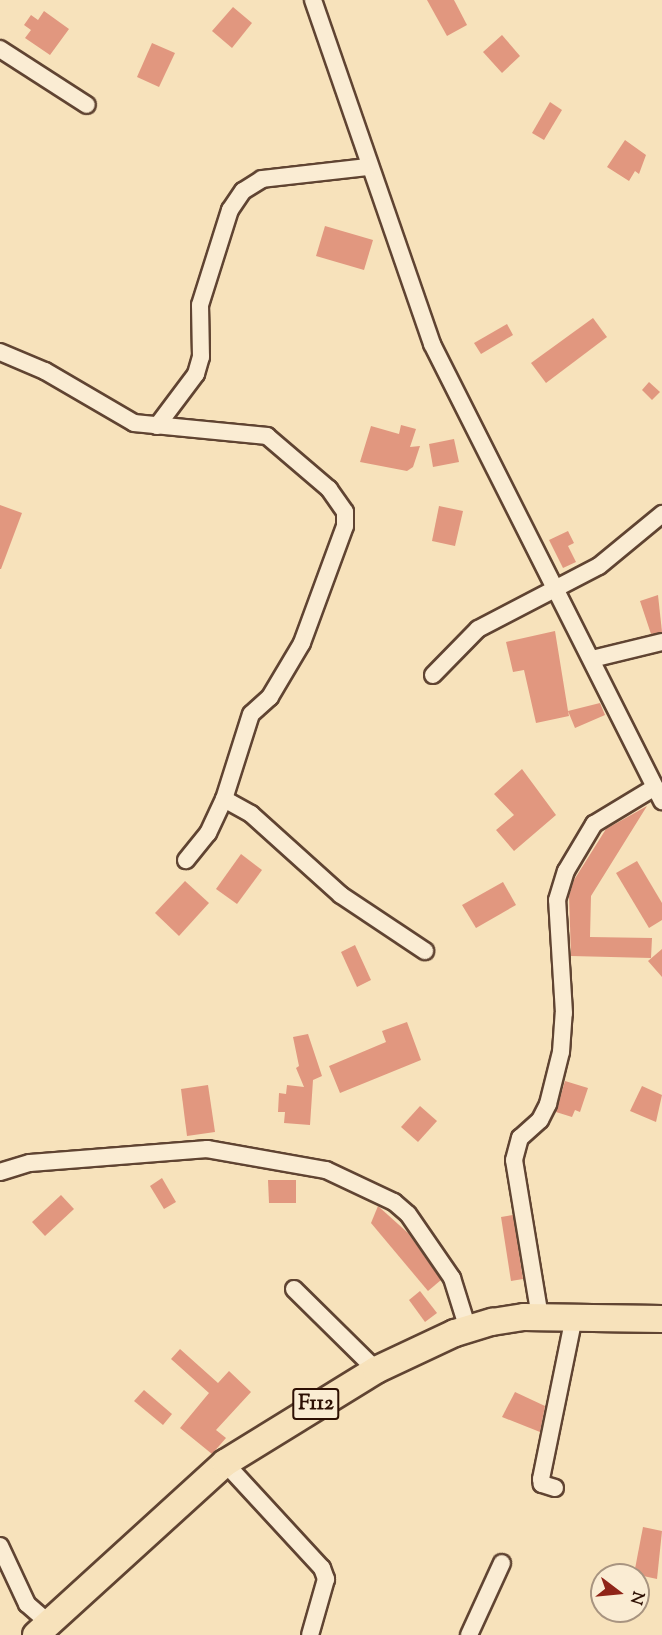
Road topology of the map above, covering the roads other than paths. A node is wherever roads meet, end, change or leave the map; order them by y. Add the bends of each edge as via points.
1 (319, 5) edge
2 (0, 50) edge
3 (87, 105) dead end
4 (368, 167) junction
5 (0, 352) edge
6 (157, 426) junction
7 (662, 513) edge
8 (556, 591) junction
9 (662, 642) edge
10 (592, 659) junction
11 (433, 675) dead end
12 (658, 794) edge
13 (224, 799) junction
14 (186, 860) dead end
15 (425, 951) dead end
16 (0, 1172) edge
17 (294, 1289) dead end
18 (540, 1317) junction
19 (574, 1317) junction
20 (662, 1319) edge
21 (468, 1329) junction
22 (376, 1370) junction
23 (225, 1463) junction
24 (555, 1488) dead end
25 (0, 1546) edge
26 (502, 1563) dead end
27 (42, 1629) edge
28 (310, 1635) edge
29 (469, 1635) edge

1 - 4 street
2 - 3 street
4 - 6 street via 262,179 243,191 230,210 200,305 201,357 196,374
4 - 8 street via 432,344
5 - 6 street via 45,371 119,417
6 - 13 street via 267,436 329,489 345,512 345,526 302,643 270,696 251,714
7 - 8 street via 629,545
8 - 10 street
8 - 11 street via 478,629
9 - 10 street
10 - 12 street
12 - 18 street via 594,824 566,871 557,900 564,1013 561,1052 548,1104 540,1120 519,1138 514,1160
13 - 14 street via 208,833
13 - 15 street via 251,814 341,895
16 - 21 street via 30,1164 207,1149 326,1170 408,1214 452,1278
17 - 22 street
18 - 19 main road, F112
18 - 21 main road, F112
19 - 20 main road, F112
19 - 24 street via 541,1479 542,1484
21 - 22 main road, F112
22 - 23 main road, F112
23 - 27 main road, F112
23 - 28 street via 322,1568 326,1579
25 - 27 street
26 - 29 street

